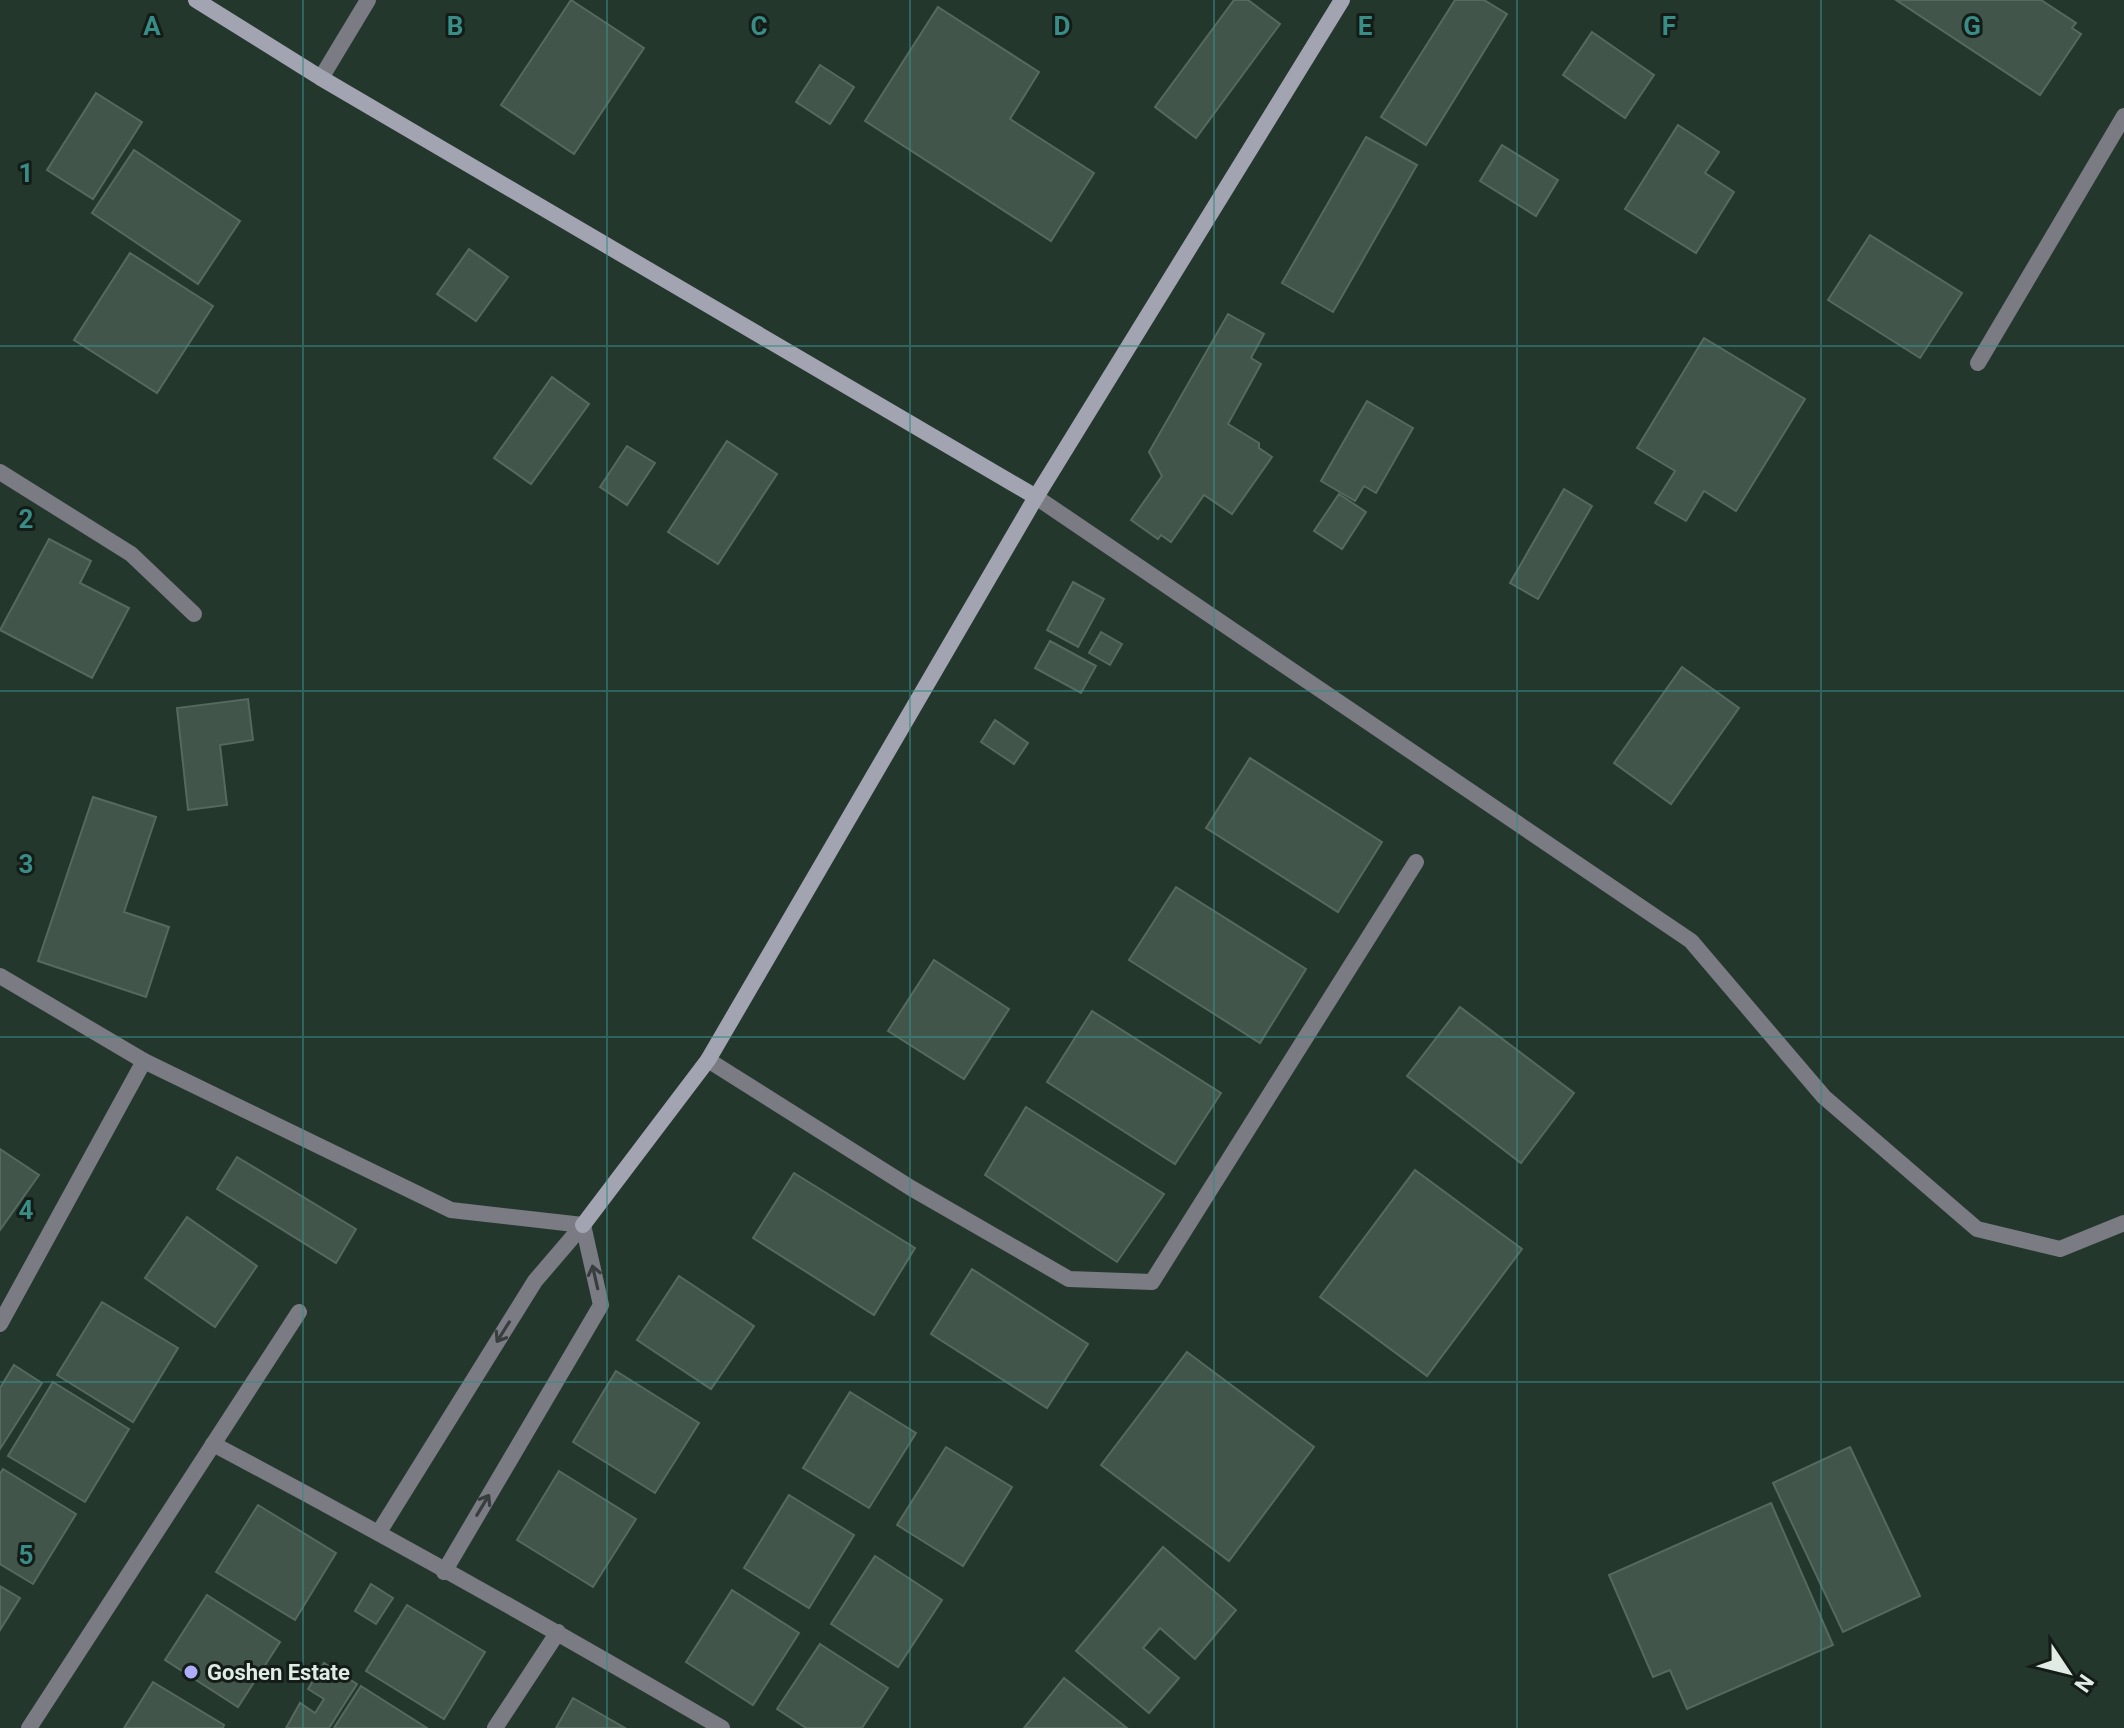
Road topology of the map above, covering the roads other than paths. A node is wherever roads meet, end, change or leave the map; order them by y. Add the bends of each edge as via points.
1 (196, 0) edge
2 (368, 0) edge
3 (1342, 0) edge
4 (321, 78) junction
5 (2124, 116) edge
6 (1978, 363) dead end
7 (0, 472) edge
8 (1036, 497) junction
9 (194, 614) dead end
10 (1416, 862) dead end
11 (0, 976) edge
12 (708, 1060) junction
13 (144, 1061) junction
14 (2124, 1223) edge
15 (583, 1225) junction
16 (299, 1312) dead end
17 (0, 1324) edge
18 (213, 1444) junction
19 (379, 1532) junction
20 (444, 1572) junction
21 (558, 1632) junction
22 (29, 1728) edge
23 (495, 1728) edge
24 (722, 1728) edge

1 - 4 main road
2 - 4 street
3 - 8 main road
4 - 8 main road
5 - 6 street
7 - 9 street via 131,554
8 - 12 main road
8 - 14 street via 1691,941 1824,1097 1977,1229 2060,1249
10 - 12 street via 1152,1282 1069,1279 911,1188
11 - 13 street
12 - 15 main road
13 - 15 street via 451,1210
13 - 17 street
15 -> 19 street via 535,1281
20 -> 15 street via 601,1305
16 - 18 street
18 - 19 street
18 - 22 street
19 - 20 street
20 - 21 street
21 - 23 street
21 - 24 street

